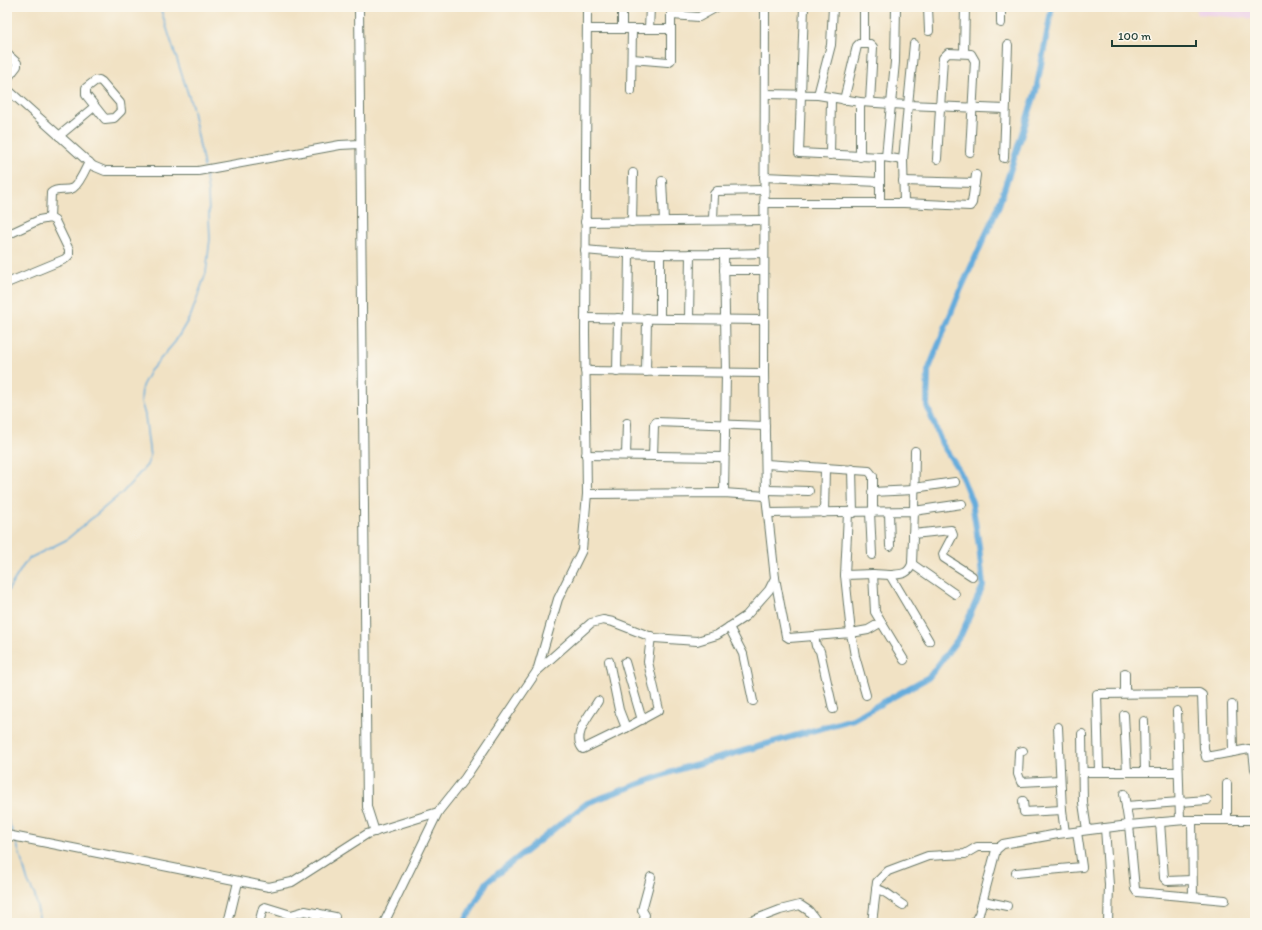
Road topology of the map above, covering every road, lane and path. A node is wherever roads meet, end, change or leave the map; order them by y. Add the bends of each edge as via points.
1 (359, 7) edge
2 (588, 7) edge
3 (622, 7) edge
4 (650, 7) edge
5 (717, 7) edge
6 (765, 7) edge
7 (804, 7) edge
8 (833, 7) edge
9 (864, 7) edge
10 (896, 7) edge
11 (928, 7) edge
12 (965, 7) edge
13 (1001, 7) edge
14 (671, 11) edge
15 (1000, 23) dead end
16 (588, 29) junction
17 (622, 29) junction
18 (632, 29) junction
19 (649, 29) junction
20 (671, 29) junction
21 (929, 31) dead end
22 (864, 44) junction
23 (914, 44) dead end
24 (1008, 45) dead end
25 (964, 53) junction
26 (7, 54) edge
27 (632, 59) junction
28 (7, 79) edge
29 (7, 89) edge
30 (631, 91) dead end
31 (765, 94) junction
32 (800, 94) junction
33 (818, 95) junction
34 (831, 98) junction
35 (844, 100) junction
36 (860, 102) junction
37 (870, 102) junction
38 (892, 104) junction
39 (908, 105) junction
40 (94, 107) junction
41 (940, 107) junction
42 (972, 107) junction
43 (1005, 110) junction
44 (60, 136) junction
45 (360, 144) junction
46 (970, 152) dead end
47 (830, 155) junction
48 (860, 157) junction
49 (884, 157) junction
50 (1004, 158) dead end
51 (937, 159) dead end
52 (903, 160) junction
53 (89, 162) junction
54 (633, 173) dead end
55 (764, 177) junction
56 (662, 181) dead end
57 (903, 181) junction
58 (878, 182) junction
59 (764, 190) junction
60 (764, 203) junction
61 (880, 203) junction
62 (904, 203) junction
63 (50, 218) junction
64 (713, 220) junction
65 (764, 220) junction
66 (664, 221) junction
67 (585, 222) junction
68 (632, 222) junction
69 (7, 235) edge
70 (585, 250) junction
71 (629, 253) junction
72 (764, 253) junction
73 (660, 254) junction
74 (690, 254) junction
75 (724, 254) junction
76 (724, 270) junction
77 (764, 270) junction
78 (7, 283) edge
79 (585, 318) junction
80 (618, 318) junction
81 (628, 318) junction
82 (646, 318) junction
83 (660, 318) junction
84 (689, 319) junction
85 (724, 319) junction
86 (764, 320) junction
87 (585, 371) junction
88 (617, 372) junction
89 (646, 372) junction
90 (764, 373) junction
91 (726, 374) junction
92 (627, 423) dead end
93 (725, 424) junction
94 (765, 426) junction
95 (915, 451) dead end
96 (586, 455) junction
97 (626, 455) junction
98 (653, 456) junction
99 (724, 457) junction
100 (766, 464) junction
101 (825, 468) junction
102 (852, 470) junction
103 (955, 482) dead end
104 (914, 489) junction
105 (809, 492) dead end
106 (872, 492) junction
107 (724, 493) junction
108 (766, 493) junction
109 (587, 494) junction
110 (962, 504) dead end
111 (914, 511) junction
112 (871, 512) junction
113 (889, 512) junction
114 (769, 513) junction
115 (851, 513) junction
116 (824, 514) junction
117 (913, 534) junction
118 (890, 546) dead end
119 (872, 555) dead end
120 (912, 564) junction
121 (873, 574) junction
122 (890, 574) junction
123 (845, 575) junction
124 (972, 576) dead end
125 (775, 578) junction
126 (954, 594) dead end
127 (880, 623) junction
128 (729, 627) junction
129 (851, 633) junction
130 (650, 636) junction
131 (814, 636) junction
132 (929, 641) dead end
133 (904, 660) dead end
134 (609, 661) dead end
135 (625, 662) dead end
136 (537, 671) junction
137 (1125, 673) dead end
138 (1126, 693) junction
139 (866, 695) dead end
140 (753, 701) dead end
141 (598, 702) dead end
142 (1232, 705) dead end
143 (833, 709) dead end
144 (1177, 711) dead end
145 (1124, 715) dead end
146 (642, 720) junction
147 (1144, 721) dead end
148 (1058, 727) dead end
149 (626, 728) junction
150 (1082, 734) dead end
151 (1023, 751) dead end
152 (1233, 752) junction
153 (1255, 769) edge
154 (1083, 772) junction
155 (1099, 772) junction
156 (1127, 772) junction
157 (1145, 772) junction
158 (1177, 772) junction
159 (1060, 780) junction
160 (1227, 784) dead end
161 (1124, 794) dead end
162 (1207, 800) dead end
163 (1023, 801) dead end
164 (1178, 802) junction
165 (1126, 806) junction
166 (1062, 810) junction
167 (438, 812) junction
168 (1227, 819) junction
169 (1180, 820) junction
170 (1192, 820) junction
171 (1255, 820) edge
172 (1160, 822) junction
173 (1129, 825) junction
174 (1105, 828) junction
175 (1087, 830) junction
176 (375, 832) junction
177 (1077, 832) junction
178 (1065, 833) junction
179 (7, 835) edge
180 (998, 847) junction
181 (1016, 873) dead end
182 (651, 877) dead end
183 (1192, 880) junction
184 (238, 882) junction
185 (876, 889) junction
186 (1192, 897) junction
187 (1224, 900) dead end
188 (983, 901) junction
189 (903, 905) dead end
190 (1007, 906) dead end
191 (317, 914) junction
192 (335, 917) dead end
193 (290, 919) edge
194 (228, 923) edge
195 (259, 923) edge
196 (315, 923) edge
197 (384, 923) edge
198 (643, 923) edge
199 (746, 923) edge
200 (818, 923) edge
201 (872, 923) edge
202 (974, 923) edge
203 (1108, 923) edge

1 - 45 street
2 - 16 street
3 - 17 street
4 - 19 street
5 - 14 street via 699,16
6 - 31 street
7 - 32 street
8 - 33 street via 831,45
9 - 22 street
10 - 38 street
11 - 21 street
12 - 25 street
13 - 15 street
14 - 20 street
16 - 17 street
16 - 67 street
17 - 18 street
18 - 19 street
18 - 27 street
19 - 20 street
20 - 27 street via 670,61
22 - 35 street via 857,46
22 - 37 street via 870,44 873,48
23 - 39 street
24 - 43 street
25 - 41 street via 948,53 944,56
25 - 42 street via 971,54 975,60
26 - 28 street via 17,66
27 - 30 street
29 - 44 street
31 - 32 street
31 - 55 street
32 - 33 street
32 - 47 street via 799,153
33 - 34 street
34 - 35 street
34 - 47 street
35 - 36 street
36 - 37 street
36 - 48 street
37 - 38 street
38 - 39 street
38 - 49 street
39 - 41 street
39 - 52 street
40 - 40 street via 85,92 86,88 99,80 122,107 121,111 110,119 105,118
40 - 44 street
41 - 42 street
41 - 51 street
42 - 43 street
42 - 46 street
43 - 50 street
44 - 53 street
45 - 53 street via 340,145 198,171 105,171
45 - 176 street via 367,806
47 - 48 street
48 - 49 street
49 - 52 street
49 - 58 street via 879,160
52 - 57 street
53 - 63 street via 74,187 58,189 51,193
54 - 68 street
55 - 58 street
55 - 59 street
56 - 66 street
57 - 62 street
57 - 62 street via 976,179 970,206
58 - 61 street
59 - 60 street
59 - 64 street via 717,191 714,194
60 - 61 street
60 - 65 street
61 - 62 street
63 - 69 street via 38,220
63 - 78 street via 55,221 69,255
64 - 65 street
64 - 66 street
65 - 72 street
66 - 68 street
67 - 68 street
67 - 70 street
70 - 71 street
70 - 79 street
71 - 73 street
71 - 81 street
72 - 75 street
72 - 77 street
73 - 74 street
73 - 83 street
74 - 75 street
74 - 84 street
75 - 76 street
76 - 77 street
76 - 85 street
77 - 86 street
79 - 80 street
79 - 87 street
80 - 81 street
80 - 88 street
81 - 82 street
82 - 83 street
82 - 89 street
83 - 84 street
84 - 85 street
85 - 86 street
85 - 91 street
86 - 90 street
87 - 88 street
87 - 96 street
88 - 89 street
89 - 91 street
90 - 91 street
90 - 94 street
91 - 93 street
92 - 97 street
93 - 94 street
93 - 98 street via 656,422
93 - 99 street
94 - 100 street
95 - 104 street
96 - 97 street
96 - 109 street
97 - 98 street
98 - 99 street
99 - 107 street
100 - 101 street
100 - 108 street
101 - 102 street
101 - 116 street
102 - 106 street via 871,472
102 - 115 street
103 - 104 street
104 - 106 street
104 - 111 street
105 - 108 street
106 - 112 street
107 - 108 street
107 - 109 street
108 - 114 street
109 - 136 street via 582,550 558,599
110 - 111 street
111 - 113 street
111 - 117 street
112 - 113 street
112 - 115 street
112 - 119 street
113 - 118 street
114 - 116 street
114 - 125 street
115 - 116 street
115 - 123 street
117 - 120 street
117 - 124 street via 951,530 953,535 943,554 944,558
120 - 122 street via 910,571 905,574
120 - 126 street
121 - 122 street
121 - 123 street
121 - 127 street via 875,612
122 - 132 street
123 - 129 street
125 - 128 street via 769,590 746,616
125 - 131 street via 786,636
127 - 129 street via 868,630
127 - 133 street
128 - 130 street via 717,635 697,641
128 - 140 street via 743,654
129 - 131 street
129 - 139 street
130 - 136 street via 603,620 591,624
130 - 146 street via 648,662 659,710
131 - 143 street via 820,651
134 - 149 street via 619,710
135 - 146 street
136 - 167 street via 466,778
137 - 138 street
138 - 152 street via 1199,693 1202,695 1204,754 1209,757
138 - 155 street via 1097,694
141 - 149 street via 581,729 583,749
142 - 152 street
144 - 158 street
145 - 156 street
146 - 149 street
147 - 157 street
148 - 159 street
150 - 154 street
151 - 159 street via 1019,752 1018,774 1021,782
152 - 153 street via 1249,749 1253,751
154 - 155 street
154 - 175 street via 1083,804
155 - 156 street
156 - 157 street
157 - 158 street
158 - 164 street
159 - 166 street
160 - 168 street
161 - 165 street
162 - 164 street
163 - 166 street via 1024,812
164 - 165 street
164 - 169 street
165 - 173 street
166 - 178 street
167 - 176 street
167 - 197 street
168 - 170 street
168 - 171 street
169 - 170 street
169 - 172 street
170 - 183 street
172 - 173 street
172 - 183 street via 1164,878 1167,881
173 - 174 street
173 - 186 street via 1137,892
174 - 175 street
174 - 203 street via 1109,885
175 - 177 street
176 - 184 street via 367,834 285,885 268,887
177 - 178 street
177 - 181 street via 1082,867
178 - 180 street
179 - 184 street
180 - 185 street via 977,847 965,854 928,856 908,862 888,871 879,879
180 - 188 street
182 - 198 street via 642,910 645,915
183 - 186 street
184 - 194 street
185 - 189 street via 883,890
185 - 201 street
186 - 187 street
188 - 190 street
188 - 202 street
191 - 192 street
191 - 193 street via 304,910
191 - 196 street
193 - 195 street via 265,907
199 - 200 street via 800,905 809,911

